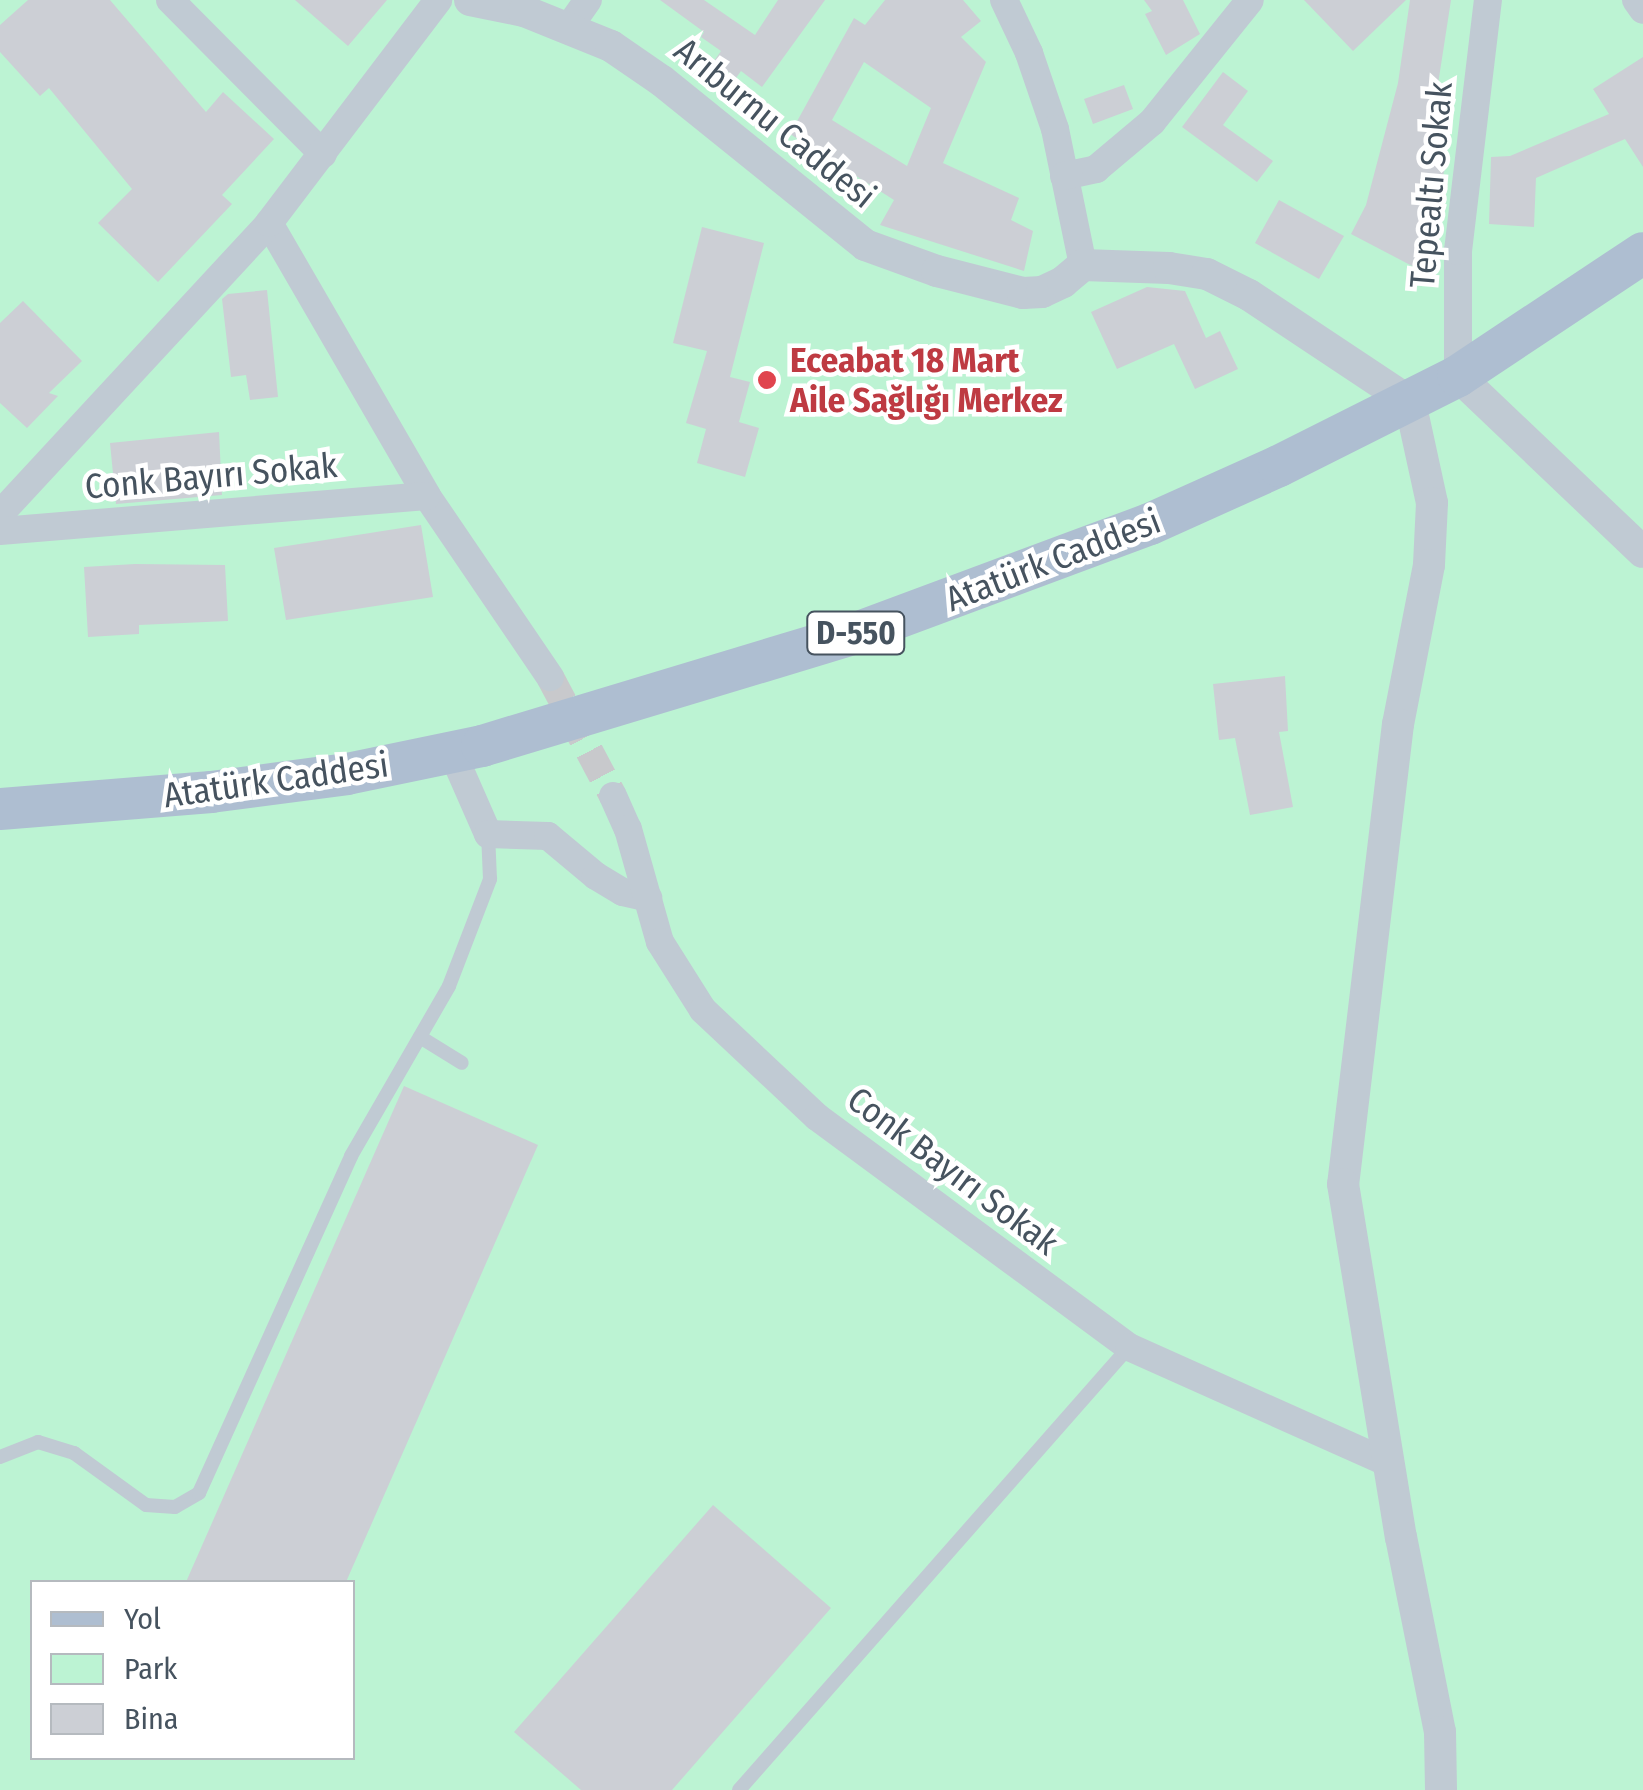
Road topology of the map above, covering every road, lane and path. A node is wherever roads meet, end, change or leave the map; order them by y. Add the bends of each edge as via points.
1 (170, 0) edge
2 (438, 0) edge
3 (470, 0) edge
4 (588, 0) edge
5 (1004, 0) edge
6 (1250, 0) edge
7 (1488, 0) edge
8 (1636, 0) edge
9 (1643, 10) edge
10 (569, 28) junction
11 (323, 154) junction
12 (1064, 176) junction
13 (269, 222) junction
14 (1643, 253) edge
15 (1082, 265) junction
16 (1458, 376) junction
17 (1410, 402) junction
18 (427, 496) junction
19 (0, 514) edge
20 (0, 531) edge
21 (1643, 552) edge
22 (550, 677) tunnel mouth
23 (452, 752) junction
24 (613, 796) tunnel mouth
25 (0, 809) edge
26 (488, 834) junction
27 (648, 898) junction
28 (420, 1036) junction
29 (462, 1062) dead end
30 (1129, 1347) junction
31 (0, 1457) edge
32 (1390, 1464) junction
33 (740, 1790) edge
34 (1442, 1790) edge

1 - 11 street
2 - 11 street, Conk Bayırı Sokak
3 - 10 street, Arıburnu Caddesi via 524,10
4 - 10 street
5 - 12 street via 1056,130
6 - 12 street via 1152,122 1096,168
7 - 16 street, Tepealtı Sokak via 1458,251
8 - 9 street
10 - 15 street, Arıburnu Caddesi via 662,80 865,245 1023,293 1052,287
11 - 13 street, Conk Bayırı Sokak
12 - 15 street
13 - 18 street
13 - 19 street, Conk Bayırı Sokak
14 - 16 main road, Atatürk Caddesi / D-550
15 - 17 street via 1207,274
16 - 17 main road, Atatürk Caddesi / D-550
16 - 21 street
17 - 23 main road, Atatürk Caddesi / D-550 via 1150,524 1001,582 658,696
17 - 32 street via 1432,503 1430,565 1398,724 1343,1184
18 - 20 street, Conk Bayırı Sokak
18 - 22 street
23 - 25 main road, Atatürk Caddesi / D-550 via 210,792
23 - 26 street
24 - 27 street, Conk Bayırı Sokak
26 - 27 street via 548,836 596,876
26 - 28 lane via 490,879 448,986
27 - 30 street, Conk Bayırı Sokak via 660,942 702,1010 817,1117
28 - 29 lane
28 - 31 lane via 351,1156 198,1493 175,1506 146,1506 74,1453 38,1442
30 - 32 street, Conk Bayırı Sokak
30 - 33 lane
32 - 34 street via 1440,1732

